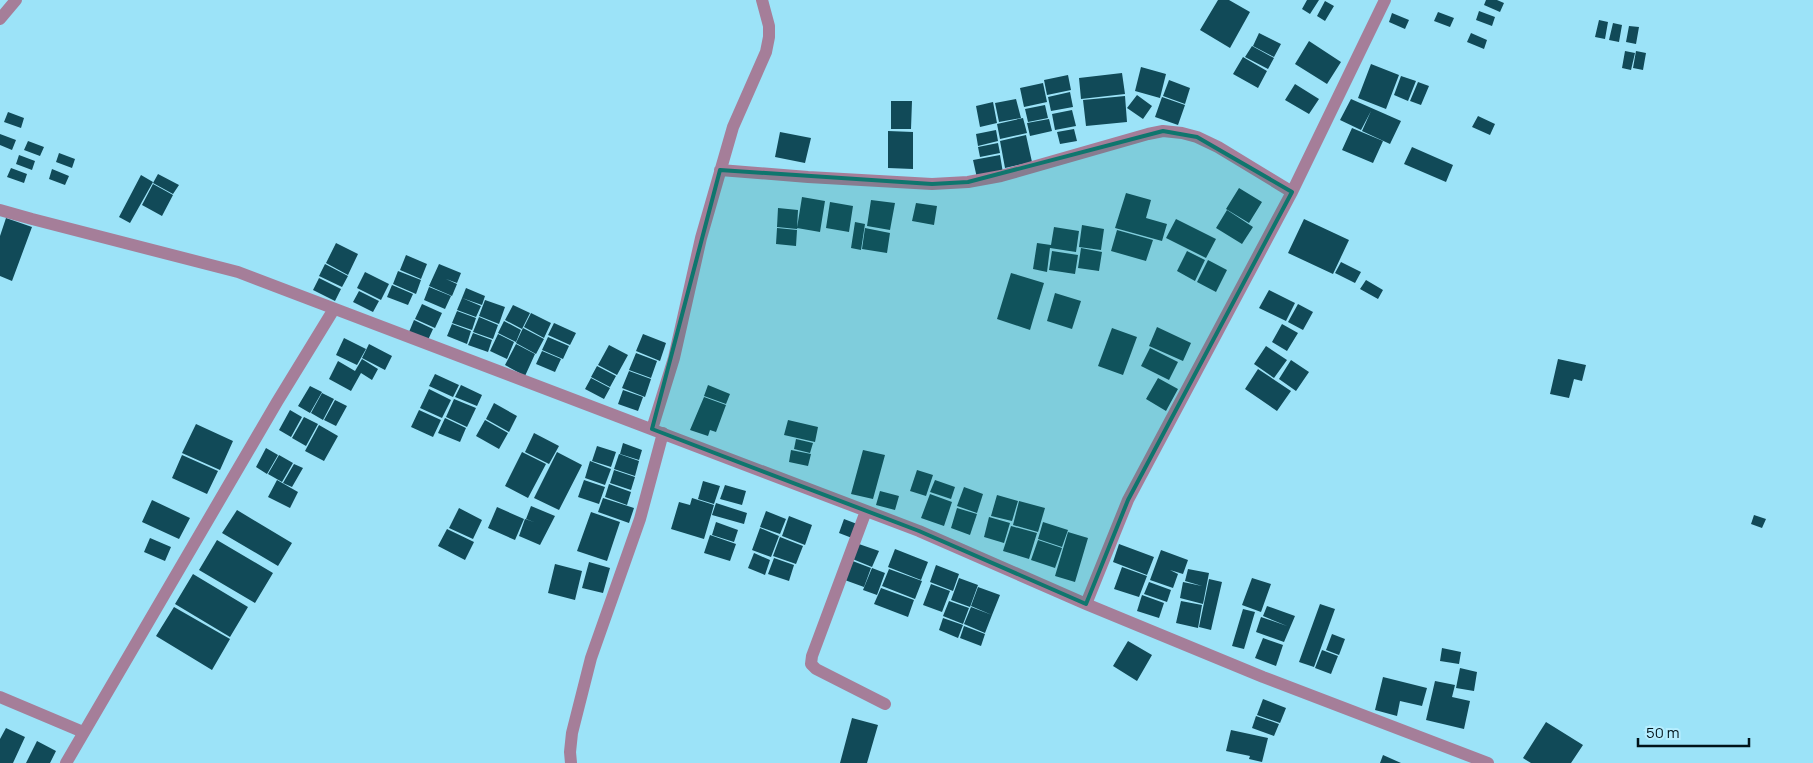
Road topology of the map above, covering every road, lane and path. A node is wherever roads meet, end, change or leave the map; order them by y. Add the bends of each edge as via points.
1 (16, 0) edge
2 (762, 0) edge
3 (1385, 0) edge
4 (0, 19) edge
5 (720, 170) junction
6 (1292, 192) junction
7 (0, 210) edge
8 (334, 309) junction
9 (657, 431) junction
10 (866, 511) junction
11 (1086, 604) junction
12 (0, 697) edge
13 (885, 704) dead end
14 (83, 732) junction
15 (66, 763) edge
16 (571, 763) edge
17 (1488, 763) edge

1 - 4 street
2 - 5 street via 769,26 766,52 733,127
3 - 6 street
5 - 6 street via 932,184 968,182 1002,176 1163,132 1197,137
5 - 9 street via 701,238
6 - 11 street via 1128,500
7 - 8 street via 238,272
8 - 9 street
8 - 14 street
9 - 10 street
9 - 16 street via 640,519 591,658 572,733
10 - 11 street
10 - 13 street via 811,664
11 - 17 street
12 - 14 street
14 - 15 street

